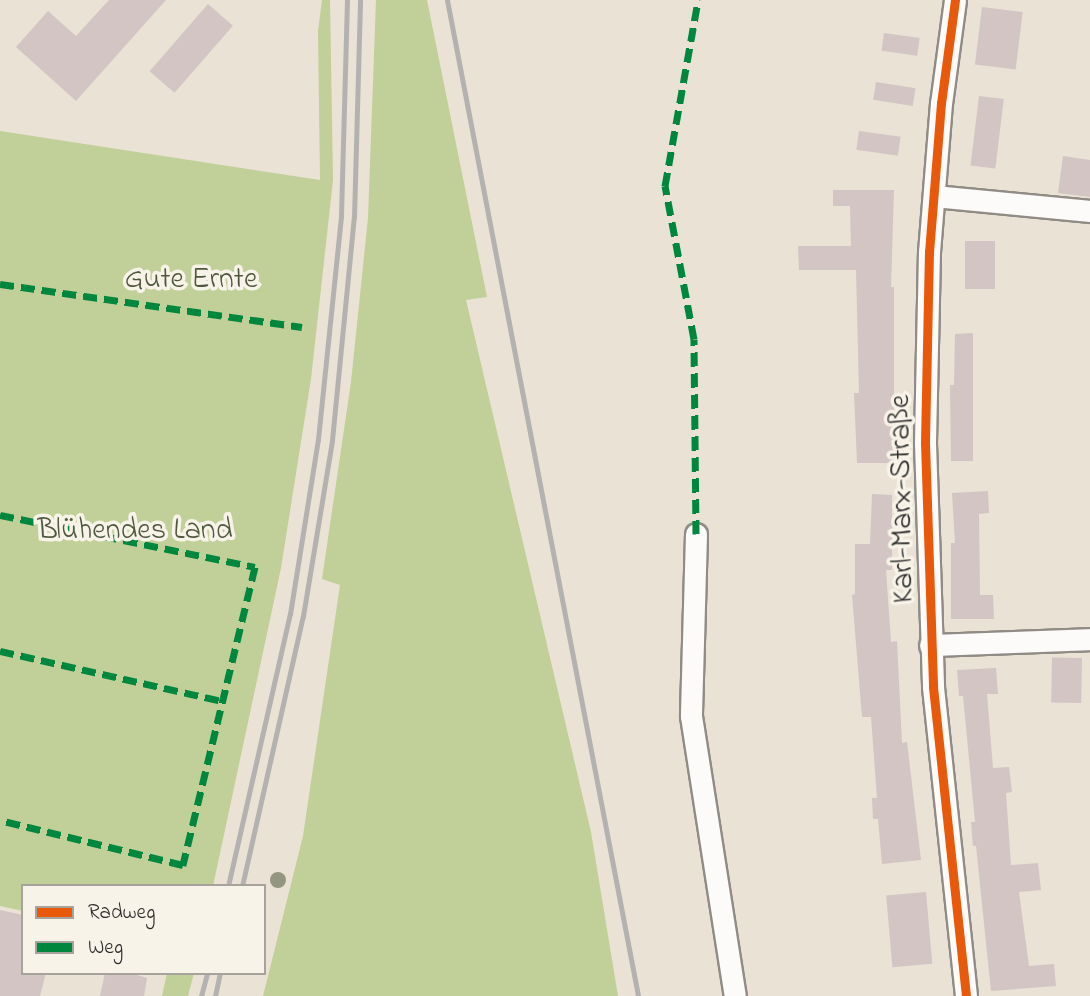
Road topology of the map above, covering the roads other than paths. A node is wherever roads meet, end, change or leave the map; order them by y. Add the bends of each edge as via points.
1 (955, 0) edge
2 (934, 196) junction
3 (1090, 211) edge
4 (695, 534) dead end
5 (1090, 639) edge
6 (930, 645) junction
7 (734, 996) edge
8 (966, 996) edge

1 - 2 street, Karl-Marx-Straße
2 - 3 street
2 - 6 street, Karl-Marx-Straße via 925,329
4 - 7 street via 691,716
5 - 6 street
6 - 8 street, Karl-Marx-Straße

